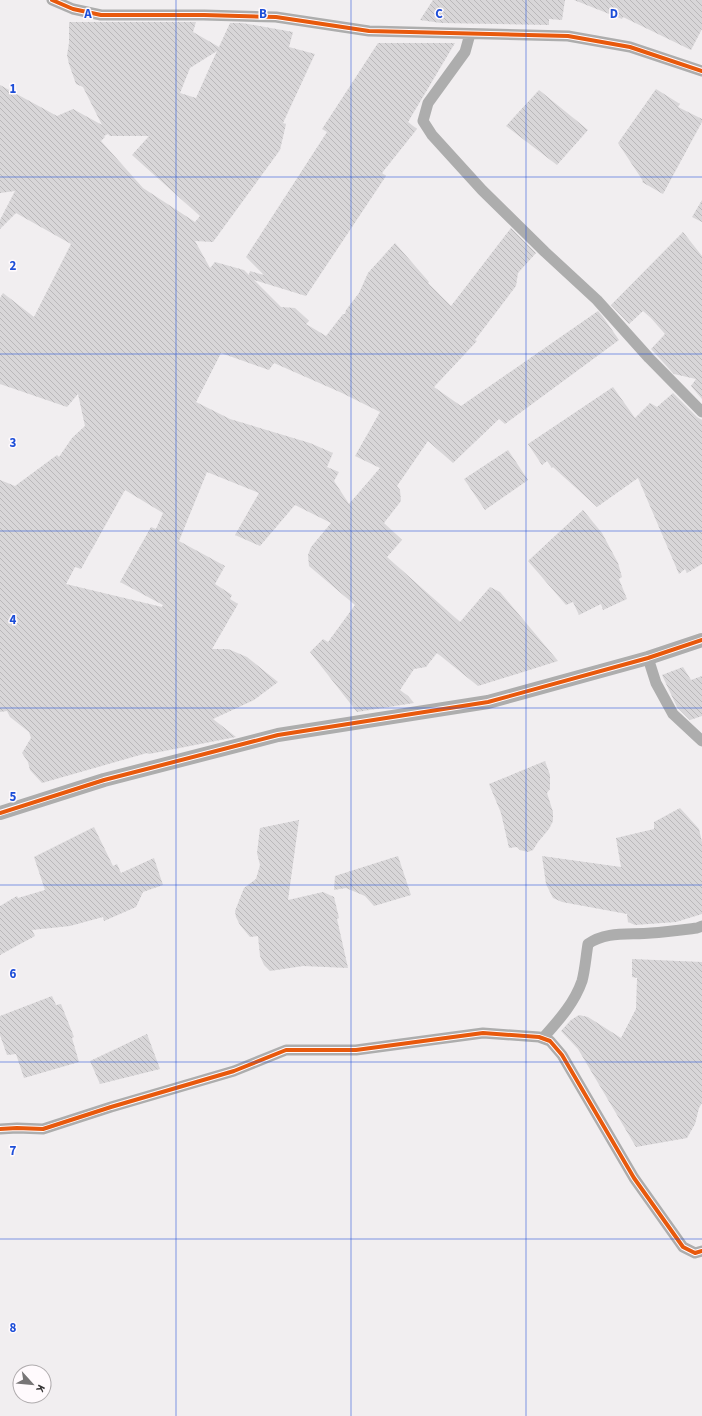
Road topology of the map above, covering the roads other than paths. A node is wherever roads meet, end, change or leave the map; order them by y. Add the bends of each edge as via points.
1 (52, 0) edge
2 (470, 34) junction
3 (702, 71) edge
4 (702, 412) edge
5 (702, 640) edge
6 (648, 658) junction
7 (702, 741) edge
8 (0, 814) edge
9 (702, 926) edge
10 (543, 1038) junction
11 (0, 1129) edge
12 (702, 1251) edge

1 - 2 street via 72,9 100,15 276,17 369,31
2 - 3 street via 568,36 630,47
2 - 4 street via 465,52 428,103 423,121 432,135 482,190 598,300 649,358
5 - 6 street
6 - 7 street via 656,683 673,714
6 - 8 street via 488,702 278,735 104,780
9 - 10 street via 596,938 588,944 582,980 576,994
10 - 11 street via 483,1033 356,1050 286,1050 234,1071 43,1129
10 - 12 street via 550,1041 562,1055 634,1178 683,1247 695,1253

